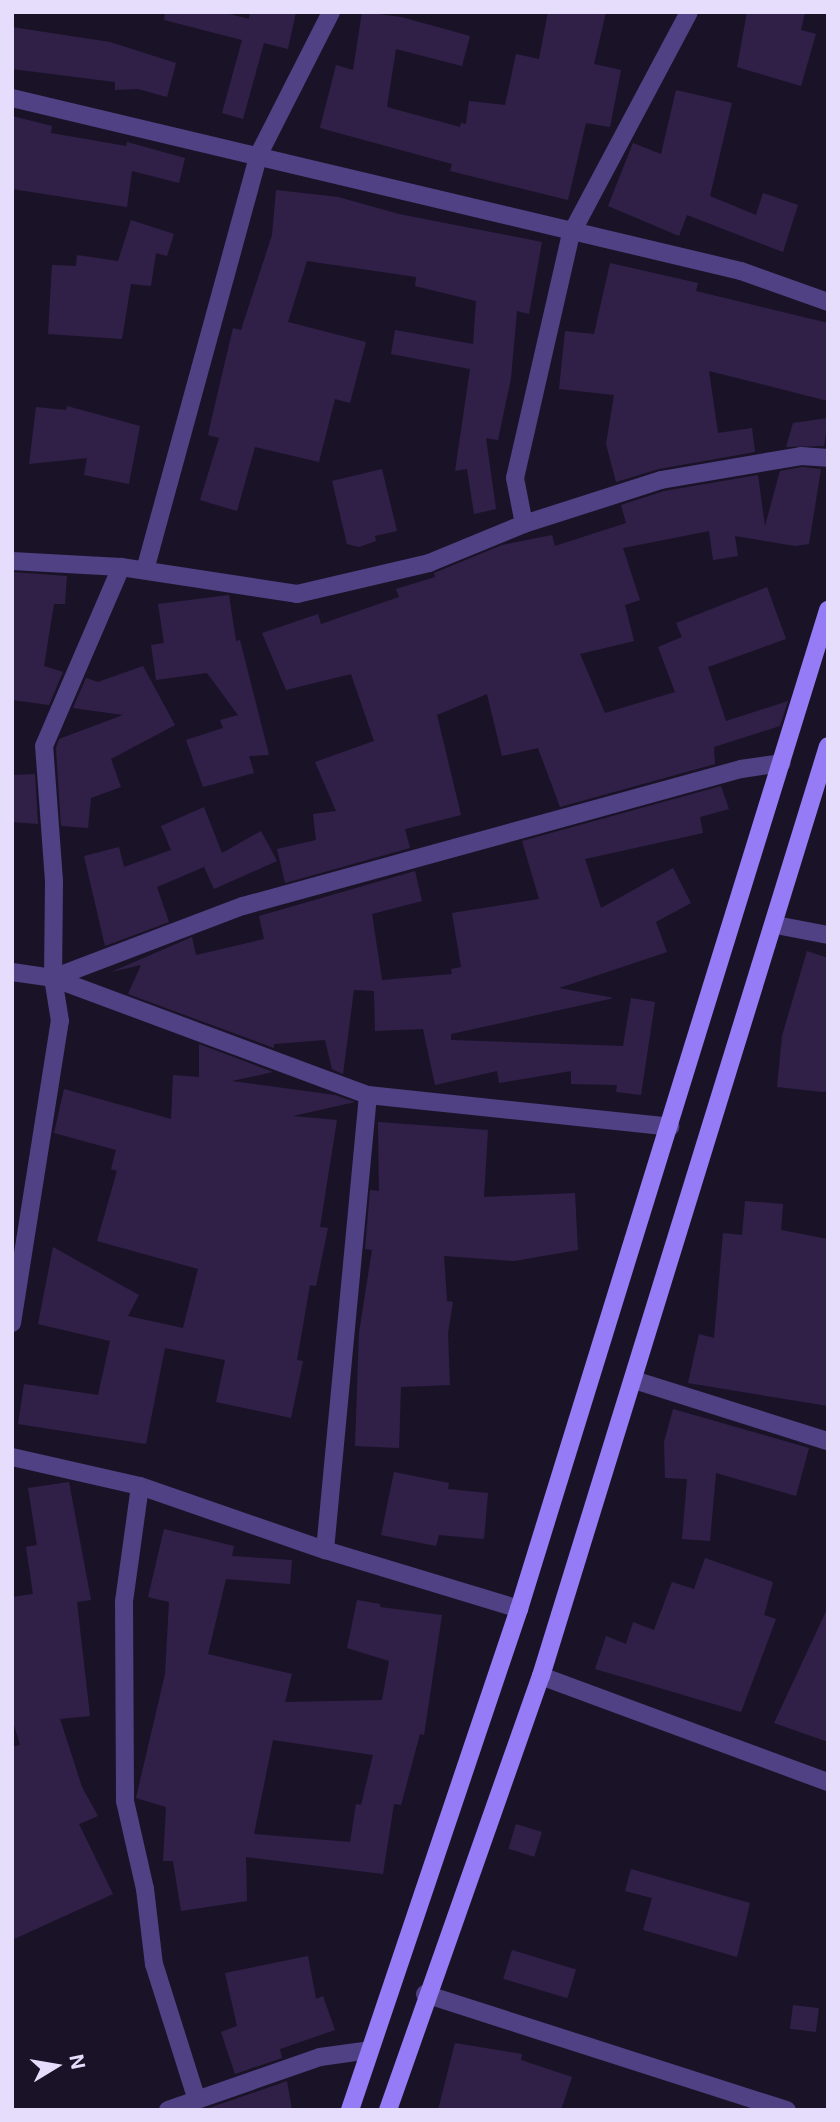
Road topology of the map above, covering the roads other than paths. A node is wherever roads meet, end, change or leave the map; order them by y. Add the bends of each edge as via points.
1 (331, 12) edge
2 (690, 12) edge
3 (12, 97) edge
4 (259, 154) junction
5 (571, 234) junction
6 (828, 302) edge
7 (828, 458) edge
8 (524, 524) junction
9 (12, 561) edge
10 (121, 567) junction
11 (145, 570) junction
12 (828, 610) edge
13 (823, 640) edge
14 (828, 746) edge
15 (782, 763) junction
16 (776, 925) junction
17 (828, 935) edge
18 (12, 972) edge
19 (53, 978) junction
20 (368, 1096) junction
21 (670, 1127) junction
22 (12, 1323) edge
23 (634, 1380) junction
24 (828, 1441) edge
25 (12, 1457) edge
26 (140, 1486) junction
27 (325, 1550) junction
28 (519, 1609) junction
29 (541, 1676) junction
30 (828, 1782) edge
31 (425, 1994) junction
32 (370, 2050) junction
33 (196, 2097) junction
34 (168, 2110) edge
35 (350, 2110) edge
36 (387, 2110) edge
37 (787, 2110) edge

1 - 4 street
2 - 5 street
3 - 4 street
4 - 5 street
4 - 11 street
5 - 6 street via 741,271
5 - 8 street via 515,478
7 - 8 street via 801,456 661,480
8 - 11 street via 429,563 297,594
9 - 10 street
10 - 11 street
10 - 19 street via 44,746 54,881
12 - 13 main road
13 - 15 main road
14 - 16 main road
15 - 19 street via 741,769 243,906
15 - 21 main road
16 - 17 street
16 - 23 main road
18 - 19 street
19 - 20 street
19 - 22 street via 60,1020
20 - 21 street
20 - 27 street
21 - 28 main road
23 - 24 street
23 - 29 main road
25 - 26 street
26 - 27 street
26 - 33 street via 124,1602 125,1801 145,1889 154,1964
27 - 28 street
28 - 32 main road
29 - 30 street
29 - 31 main road
31 - 36 main road
31 - 37 street
32 - 33 street via 320,2057
32 - 35 main road
33 - 34 street

